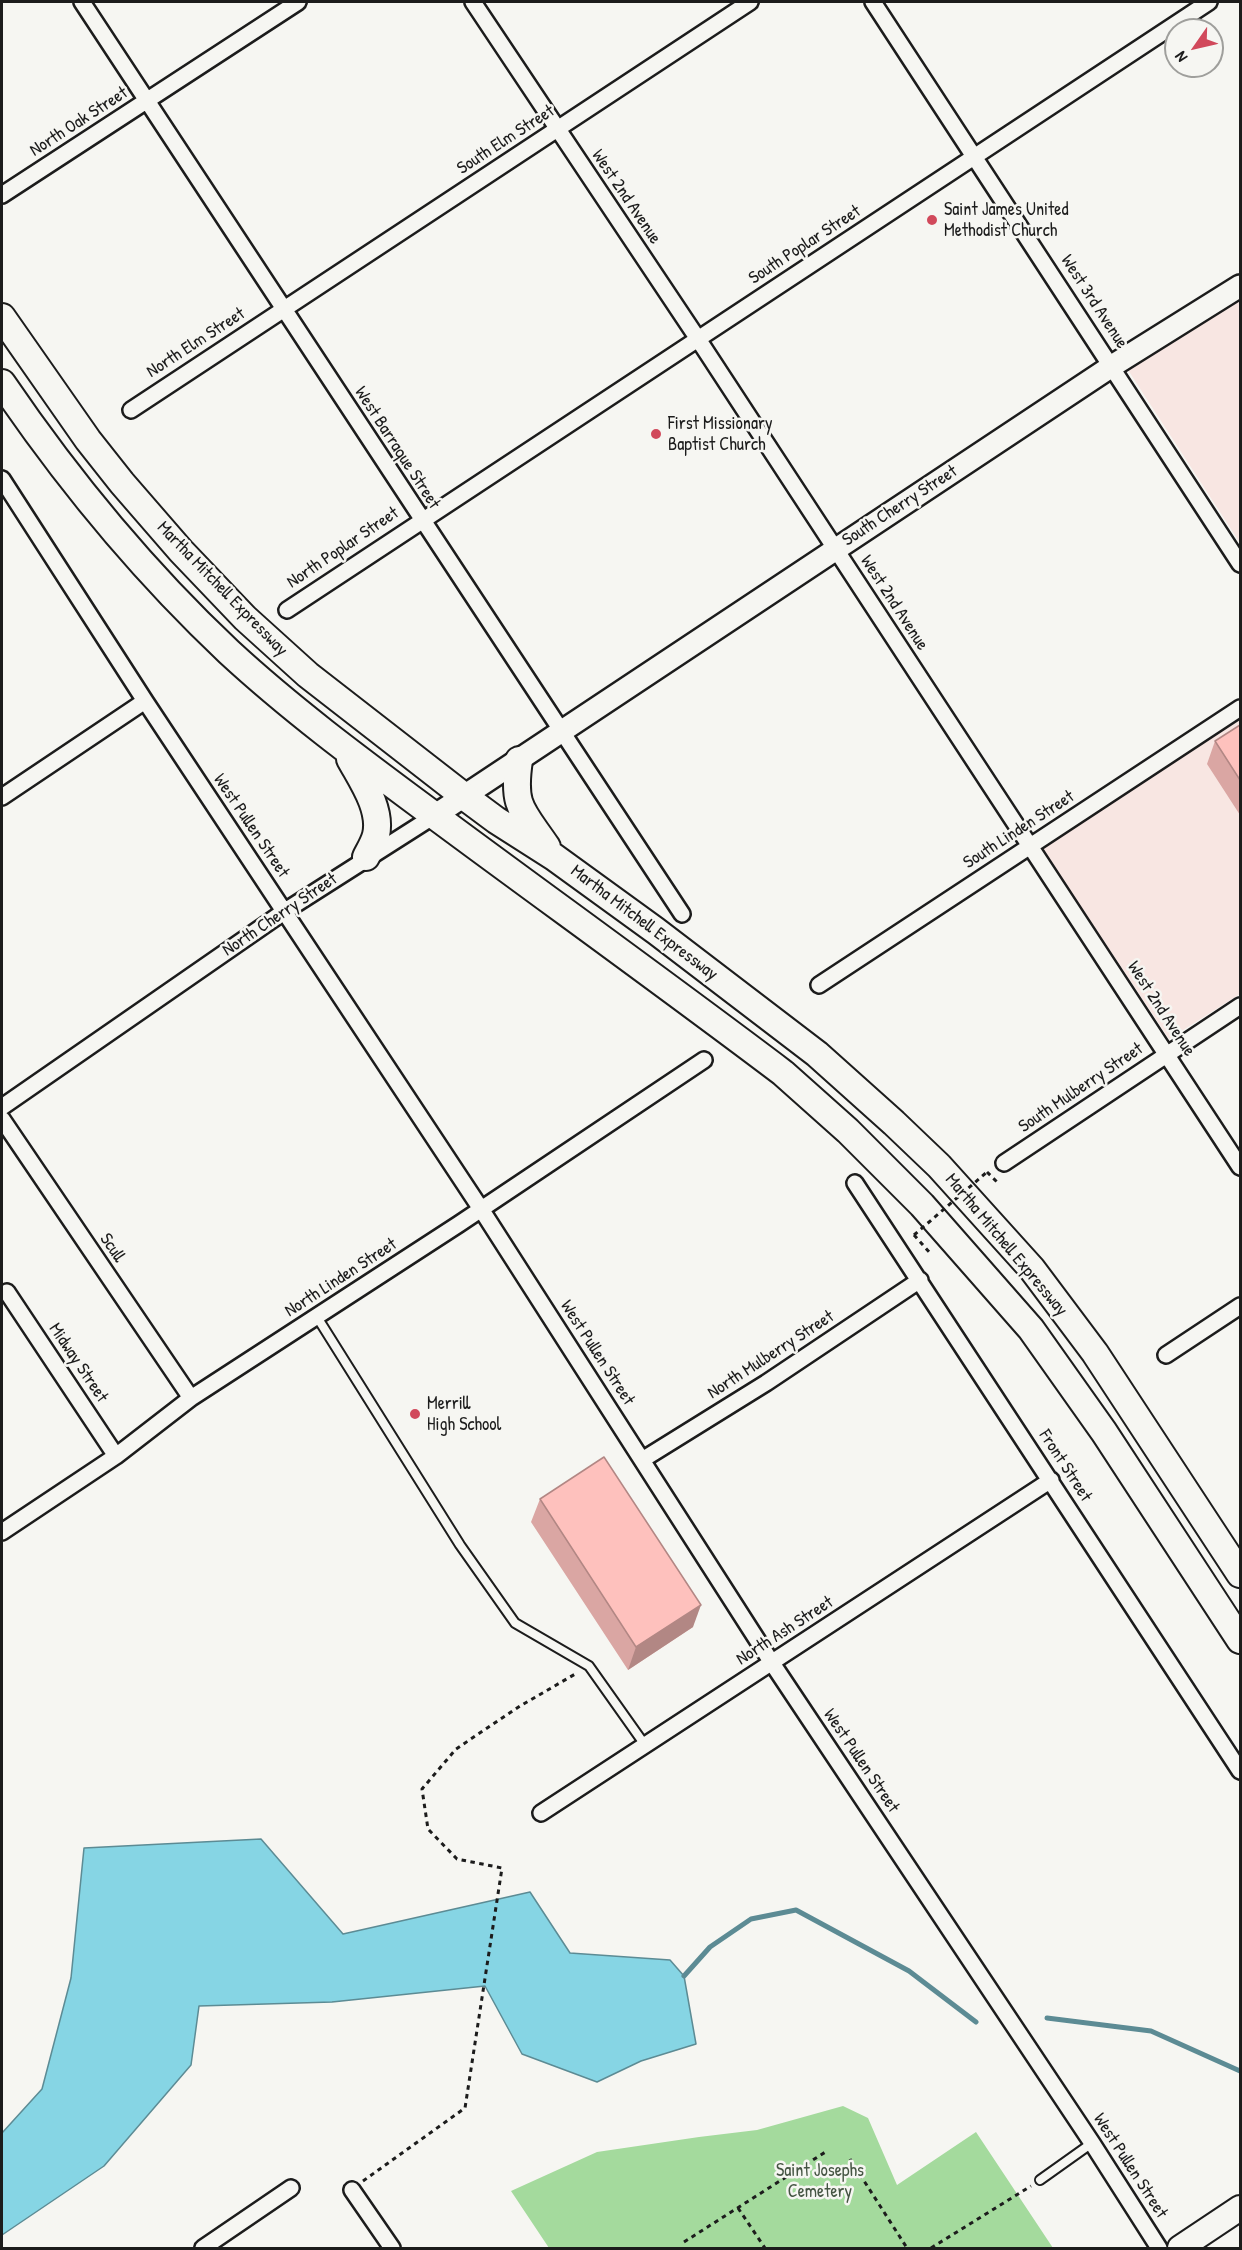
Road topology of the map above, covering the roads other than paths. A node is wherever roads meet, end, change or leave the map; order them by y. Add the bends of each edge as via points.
1 (82, 2) edge
2 (298, 2) edge
3 (473, 2) edge
4 (750, 2) edge
5 (873, 2) edge
6 (1209, 2) edge
7 (148, 101) junction
8 (557, 130) junction
9 (976, 157) junction
10 (2, 195) edge
11 (1240, 286) edge
12 (283, 310) junction
13 (2, 317) edge
14 (698, 339) junction
15 (1112, 366) junction
16 (2, 384) edge
17 (131, 410) dead end
18 (2, 479) edge
19 (6, 497) edge
20 (421, 520) junction
21 (835, 550) junction
22 (1240, 564) edge
23 (287, 610) dead end
24 (145, 701) junction
25 (1240, 708) edge
26 (563, 731) junction
27 (346, 751) junction
28 (519, 760) junction
29 (465, 797) junction
30 (2, 798) edge
31 (434, 816) junction
32 (1030, 847) junction
33 (555, 857) junction
34 (366, 858) junction
35 (285, 911) junction
36 (682, 914) dead end
37 (819, 984) dead end
38 (1240, 1006) edge
39 (1167, 1054) junction
40 (704, 1059) dead end
41 (2, 1107) edge
42 (2, 1119) edge
43 (1004, 1163) dead end
44 (1240, 1167) edge
45 (855, 1183) dead end
46 (481, 1209) junction
47 (920, 1280) junction
48 (7, 1292) dead end
49 (1240, 1306) edge
50 (317, 1317) junction
51 (1166, 1355) dead end
52 (191, 1398) junction
53 (116, 1456) junction
54 (642, 1460) junction
55 (1051, 1480) junction
56 (2, 1532) edge
57 (1240, 1574) edge
58 (1240, 1640) edge
59 (772, 1662) junction
60 (645, 1745) junction
61 (1240, 1771) edge
62 (541, 1814) dead end
63 (1092, 2143) junction
64 (1040, 2180) road end
65 (291, 2188) dead end
66 (352, 2190) road end
67 (1240, 2208) edge
68 (203, 2248) edge
69 (392, 2248) edge
70 (1160, 2248) edge
71 (1180, 2248) edge

1 - 7 street, West Barraque Street
2 - 7 street, North Oak Street
3 - 8 street, West 2nd Avenue
4 - 8 street, South Elm Street
5 - 9 street, West 3rd Avenue
6 - 9 street, South Poplar Street
7 - 10 street, North Oak Street
7 - 12 street, West Barraque Street
8 - 12 street, South Elm Street
8 - 14 street, West 2nd Avenue
9 - 14 street, South Poplar Street
9 - 15 street, West 3rd Avenue
11 - 15 main road, South Cherry Street
12 - 17 street, North Elm Street
12 - 20 street, West Barraque Street
13 - 29 highway, Martha Mitchell Expressway via 122,483 245,618 308,675
14 - 20 street, South Poplar Street
14 - 21 street, West 2nd Avenue
15 - 21 main road, South Cherry Street
15 - 22 street, West 3rd Avenue
16 - 27 highway, Martha Mitchell Expressway via 62,468 167,590 230,653
18 - 19 street, West Pullen Street
19 - 24 street, West Pullen Street
20 - 23 street, North Poplar Street
20 - 26 street, West Barraque Street
21 - 26 main road, South Cherry Street
21 - 32 street, West 2nd Avenue
24 - 30 street
24 - 35 street, West Pullen Street
25 - 32 street, South Linden Street
26 - 28 main road, North Cherry Street
26 - 36 street, West Barraque Street
27 - 31 highway, Martha Mitchell Expressway
27 - 34 highway via 368,790 377,818 376,836
28 - 29 main road, North Cherry Street
28 - 33 highway via 517,799
29 - 31 main road, North Cherry Street
29 - 33 highway, Martha Mitchell Expressway
31 - 34 street, North Cherry Street
31 - 58 highway, Martha Mitchell Expressway via 783,1073 922,1205 1031,1329 1104,1432
32 - 37 street, South Linden Street
32 - 39 street, West 2nd Avenue
33 - 57 highway, Martha Mitchell Expressway via 817,1054 939,1166 1032,1269 1095,1353
34 - 35 street, North Cherry Street
35 - 41 street, North Cherry Street
35 - 46 street, West Pullen Street
38 - 39 street, South Mulberry Street
39 - 43 street, South Mulberry Street
39 - 44 street, West 2nd Avenue
40 - 46 street, North Linden Street
42 - 52 street, Scull
45 - 47 street, Front Street
46 - 50 street, North Linden Street
46 - 54 street, West Pullen Street
47 - 54 street, North Mulberry Street
47 - 55 street, Front Street
48 - 53 street, Midway Street
49 - 51 street
50 - 52 street, North Linden Street
50 - 60 lane via 460,1545 515,1623 589,1666
52 - 53 street, North Linden Street
53 - 56 street, North Linden Street
54 - 59 street, West Pullen Street
55 - 59 street, North Ash Street
55 - 61 street, Front Street
59 - 60 street, North Ash Street
59 - 63 street, West Pullen Street
60 - 62 street, North Ash Street
63 - 64 lane
63 - 70 street, West Pullen Street
65 - 68 street
66 - 69 street
67 - 71 main road

